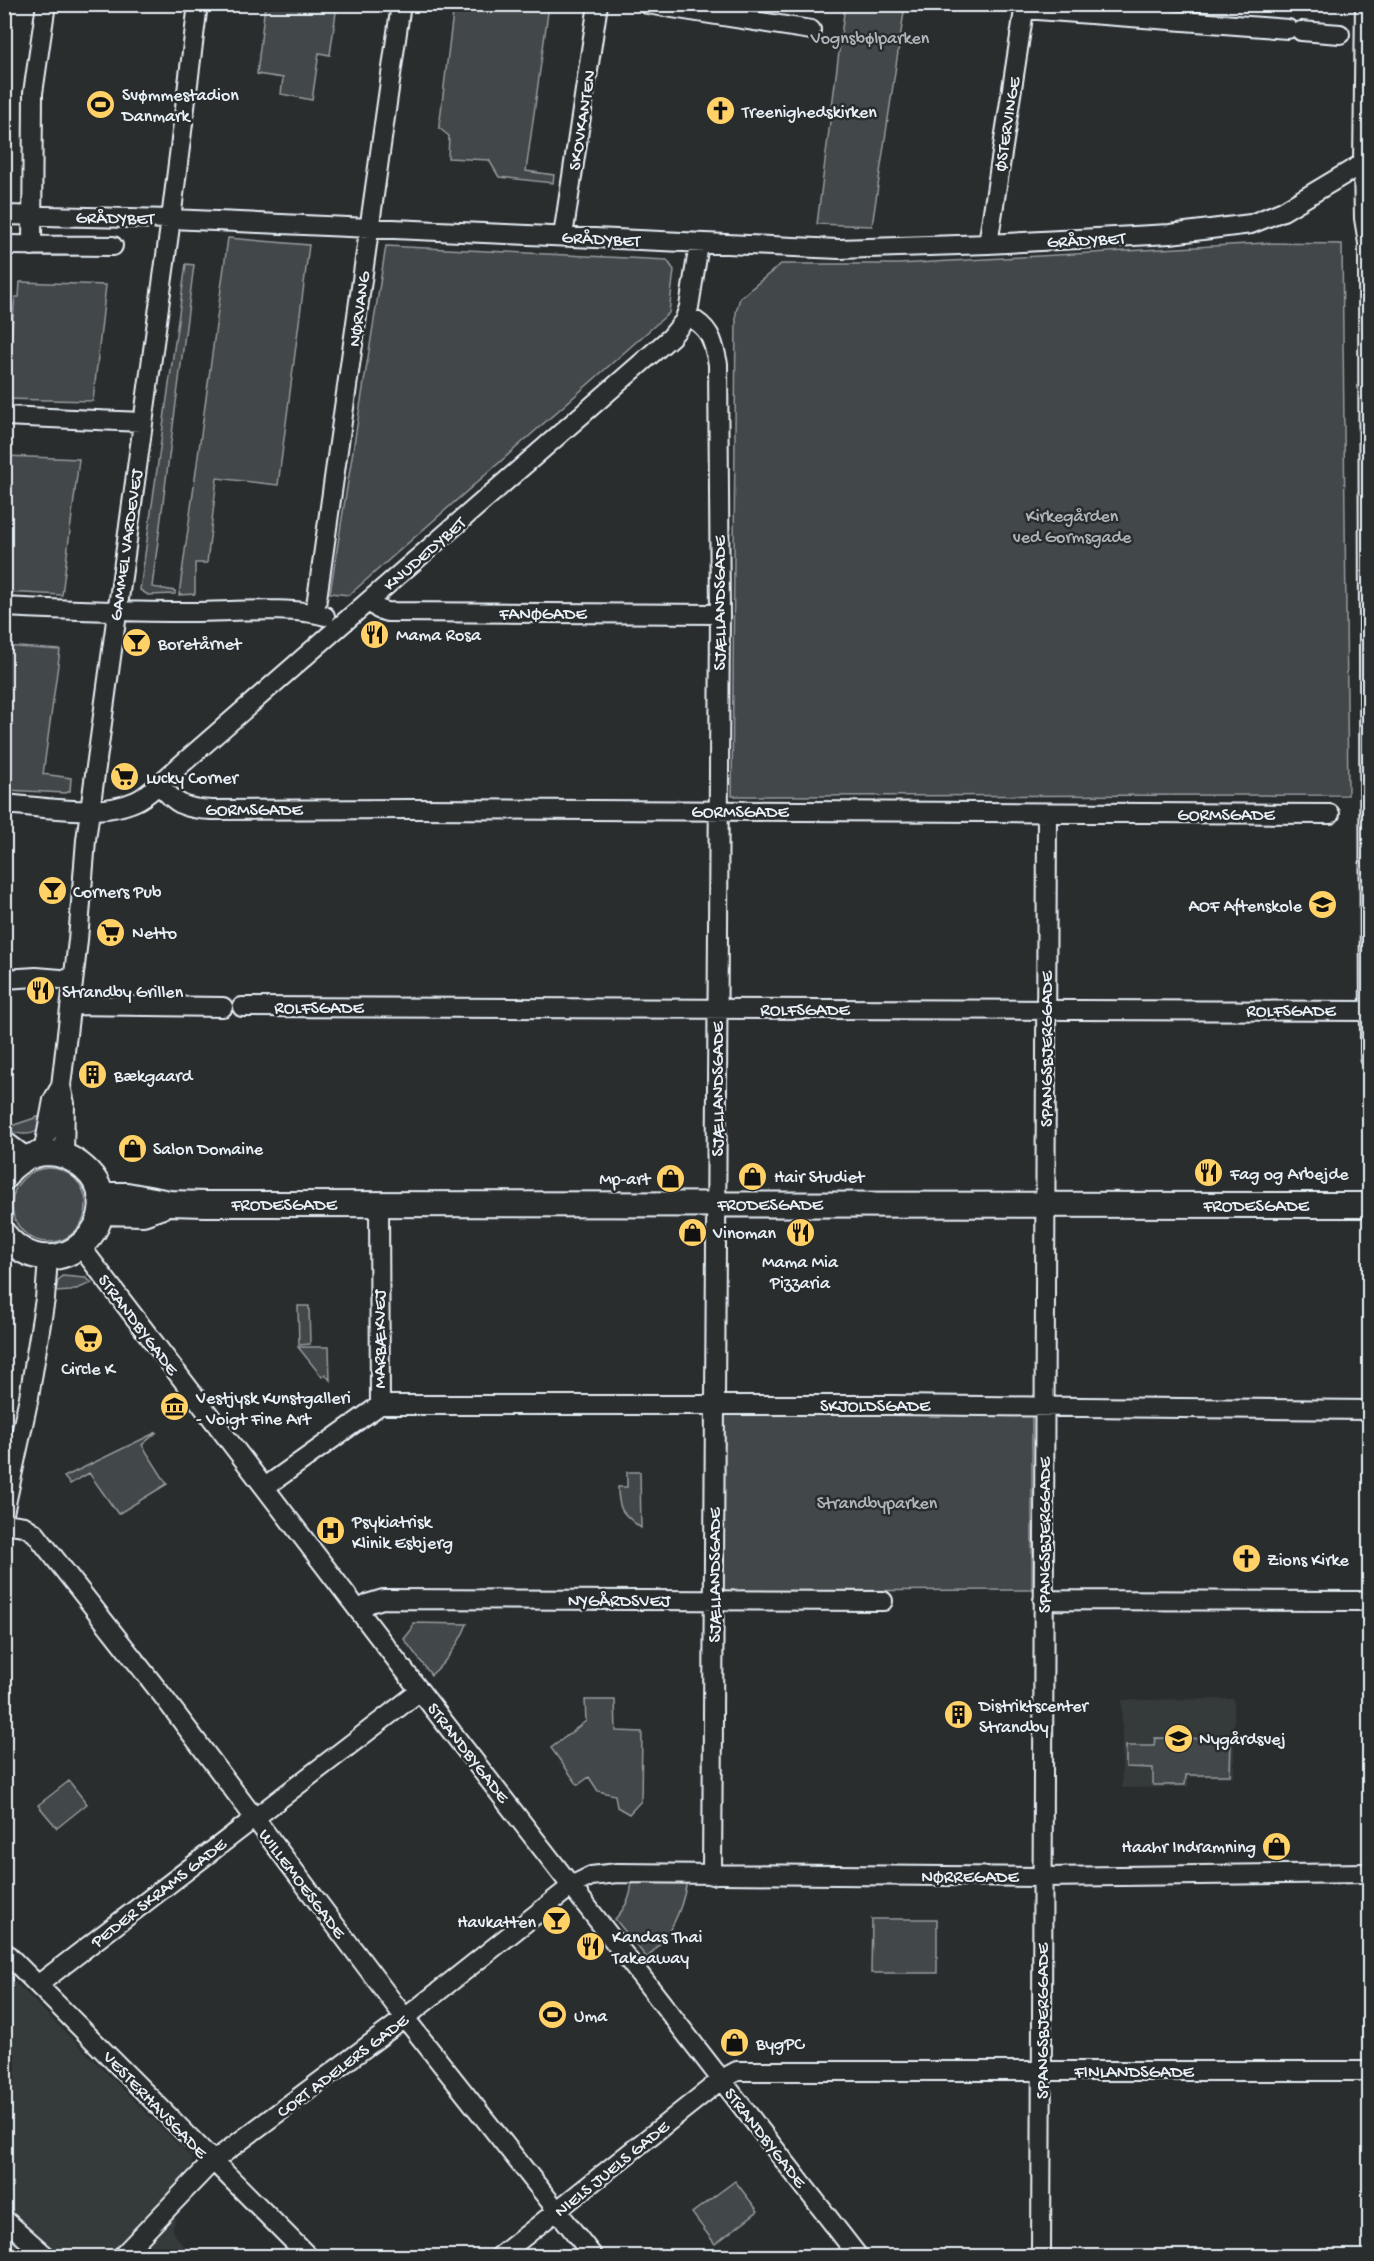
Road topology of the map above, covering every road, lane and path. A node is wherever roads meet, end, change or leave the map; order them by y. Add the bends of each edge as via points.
1 (46, 4) edge
2 (198, 4) edge
3 (402, 4) edge
4 (598, 4) edge
5 (646, 4) edge
6 (1365, 4) edge
7 (1024, 7) edge
8 (742, 12) edge
9 (811, 30) dead end
10 (1340, 34) dead end
11 (1367, 154) edge
12 (4, 215) edge
13 (31, 215) junction
14 (171, 219) junction
15 (369, 227) junction
16 (563, 236) junction
17 (699, 244) junction
18 (988, 244) junction
19 (4, 245) edge
20 (32, 246) junction
21 (112, 246) dead end
22 (686, 315) junction
23 (4, 416) edge
24 (142, 422) junction
25 (370, 601) junction
26 (4, 607) edge
27 (116, 612) junction
28 (315, 613) junction
29 (720, 614) junction
30 (338, 626) junction
31 (159, 784) junction
32 (4, 804) edge
33 (90, 810) junction
34 (718, 811) junction
35 (1047, 814) junction
36 (1330, 814) dead end
37 (4, 979) edge
38 (73, 980) junction
39 (71, 1005) junction
40 (223, 1007) dead end
41 (242, 1007) dead end
42 (717, 1009) junction
43 (1046, 1010) junction
44 (1369, 1011) edge
45 (1370, 1058) edge
46 (4, 1144) edge
47 (25, 1165) edge
48 (100, 1203) junction
49 (379, 1204) junction
50 (716, 1204) junction
51 (1045, 1204) junction
52 (1370, 1205) edge
53 (5, 1235) edge
54 (81, 1247) junction
55 (48, 1258) junction
56 (380, 1405) junction
57 (715, 1406) junction
58 (1044, 1406) junction
59 (1370, 1410) edge
60 (266, 1487) junction
61 (6, 1492) edge
62 (4, 1512) edge
63 (4, 1523) edge
64 (1043, 1600) junction
65 (1370, 1600) edge
66 (714, 1601) junction
67 (883, 1601) dead end
68 (358, 1610) junction
69 (420, 1691) junction
70 (254, 1818) junction
71 (1370, 1873) edge
72 (712, 1875) junction
73 (1042, 1876) junction
74 (573, 1885) junction
75 (4, 1951) edge
76 (39, 1984) junction
77 (405, 2018) junction
78 (1041, 2071) junction
79 (1370, 2071) edge
80 (722, 2079) junction
81 (212, 2162) junction
82 (558, 2211) junction
83 (4, 2219) edge
84 (46, 2256) edge
85 (122, 2256) edge
86 (308, 2256) edge
87 (500, 2256) edge
88 (593, 2256) edge
89 (858, 2256) edge
90 (1041, 2256) edge

1 - 13 street via 33,93
2 - 14 street, GAMMEL VARDEVEJ
3 - 15 street, NØRVANG
4 - 16 street, SKOVKANTEN
5 - 8 street
6 - 11 street
7 - 10 street
7 - 18 street, ØSTERVINGE
8 - 9 street
11 - 18 street, GRÅDYBET via 1283,211 1251,224 1170,234
11 - 44 street via 1364,218 1368,243
12 - 13 street, GRÅDYBET
13 - 14 street, GRÅDYBET
13 - 20 street
14 - 15 street, GRÅDYBET
14 - 24 street, GAMMEL VARDEVEJ
15 - 16 street, GRÅDYBET
15 - 28 street, NØRVANG
16 - 17 street, GRÅDYBET
17 - 18 street, GRÅDYBET via 839,249
17 - 22 street, KNUDEDYBET
19 - 20 street, GRÅDYBET
20 - 21 street, GRÅDYBET
22 - 25 street, KNUDEDYBET via 670,337
22 - 29 street, SJÆLLANDSGADE via 703,325 713,341 718,364
23 - 24 street
24 - 27 street, GAMMEL VARDEVEJ
25 - 29 street, FANØGADE via 387,612
25 - 30 street, KNUDEDYBET
26 - 27 street
27 - 28 street
27 - 33 street, GAMMEL VARDEVEJ
28 - 30 street via 331,618
29 - 34 street, SJÆLLANDSGADE
30 - 31 street, KNUDEDYBET
31 - 33 street, KNUDEDYBET via 128,805
31 - 34 street, GORMSGADE via 178,804 205,810
32 - 33 street, KNUDEDYBET
33 - 38 street, GAMMEL VARDEVEJ
34 - 35 street, GORMSGADE
34 - 42 street, SJÆLLANDSGADE
35 - 36 street, GORMSGADE
35 - 43 street, SPANGSBJERGGADE
37 - 38 street
38 - 39 street, GAMMEL VARDEVEJ
39 - 40 street
39 - 47 street, GAMMEL VARDEVEJ via 61,1086 65,1104
41 - 42 street, ROLFSGADE
42 - 43 street, ROLFSGADE
42 - 50 street, SJÆLLANDSGADE
43 - 44 street, ROLFSGADE
43 - 51 street, SPANGSBJERGGADE
44 - 45 street
46 - 47 main road
47 - 48 main road via 77,1162 88,1171
48 - 49 main road, FRODESGADE via 142,1212 170,1203
48 - 54 main road via 97,1225
49 - 50 main road, FRODESGADE
49 - 56 street, MARBÆKVEJ
50 - 51 main road, FRODESGADE
50 - 57 street, SJÆLLANDSGADE
51 - 52 main road, FRODESGADE
51 - 58 street, SPANGSBJERGGADE
53 - 55 main road via 23,1252
54 - 55 main road
54 - 60 street, STRANDBYGADE
55 - 61 street via 29,1397
56 - 57 street, SKJOLDSGADE
56 - 60 street, MARBÆKVEJ
57 - 58 street, SKJOLDSGADE
57 - 66 street, SJÆLLANDSGADE
58 - 59 street, SKJOLDSGADE
58 - 64 street, SPANGSBJERGGADE
60 - 68 street, STRANDBYGADE
61 - 62 street
63 - 70 street, WILLEMOESGADE via 24,1526 34,1533
64 - 65 street
64 - 73 street, SPANGSBJERGGADE
66 - 67 street, NYGÅRDSVEJ
66 - 68 street, NYGÅRDSVEJ via 383,1599
66 - 72 street, SJÆLLANDSGADE
68 - 69 street, STRANDBYGADE
69 - 70 street, PEDER SKRAMS GADE
69 - 74 street, STRANDBYGADE
70 - 76 street, PEDER SKRAMS GADE
70 - 77 street, WILLEMOESGADE
71 - 73 street, NØRREGADE
72 - 73 street, NØRREGADE
72 - 74 street, NØRREGADE via 617,1873 591,1875
73 - 78 street, SPANGSBJERGGADE
74 - 77 street, CORT ADELERS GADE
74 - 80 street, STRANDBYGADE
75 - 76 street, VESTERHAVSGADE
76 - 81 street, VESTERHAVSGADE
77 - 81 street, CORT ADELERS GADE
77 - 82 street, WILLEMOESGADE
78 - 79 street, FINLANDSGADE
78 - 80 street, FINLANDSGADE via 749,2070
78 - 90 street, SPANGSBJERGGADE
80 - 82 street, NIELS JUELS GADE
80 - 89 street, STRANDBYGADE
81 - 85 street, CORT ADELERS GADE
81 - 86 street, VESTERHAVSGADE
82 - 87 street, NIELS JUELS GADE
82 - 88 street, WILLEMOESGADE
83 - 84 street

